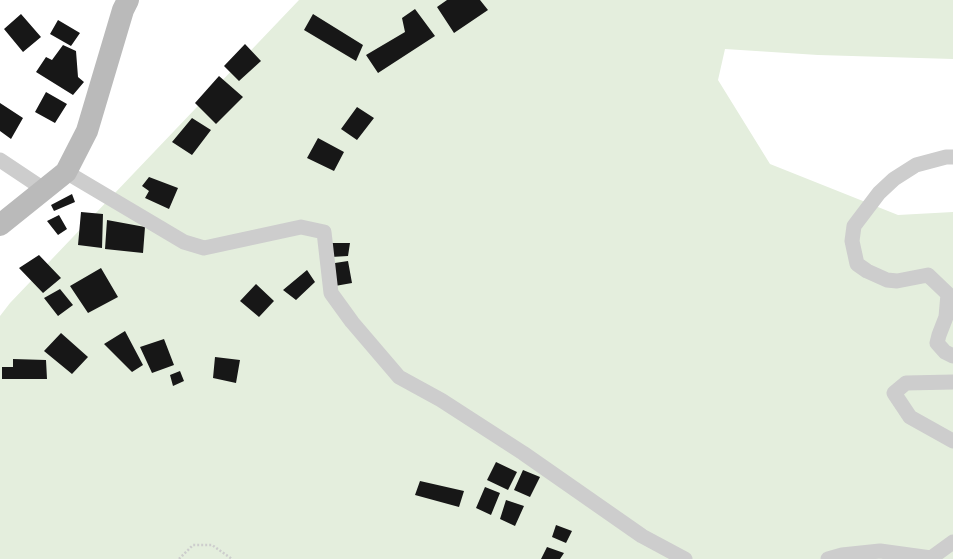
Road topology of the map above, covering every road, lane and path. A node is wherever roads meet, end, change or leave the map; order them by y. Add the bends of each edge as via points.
1 (128, 0) edge
2 (953, 157) edge
3 (0, 160) edge
4 (66, 172) junction
5 (45, 190) junction
6 (0, 225) edge
7 (953, 356) edge
8 (953, 382) edge
9 (953, 440) edge
10 (953, 542) edge
11 (179, 559) edge
12 (232, 559) edge
13 (685, 559) edge
14 (828, 559) edge

1 - 4 street via 87,131
2 - 7 street via 916,165 878,192 854,226 852,241 857,264 867,271 887,280 897,281 928,275 948,294 946,318 937,343
3 - 5 street
4 - 5 street
4 - 13 street via 184,242 204,248 301,227 324,232 331,293 399,377 441,400 523,453 642,536
5 - 6 street
8 - 9 street via 906,383 894,393 910,417
10 - 14 street via 931,558 880,551
11 - 12 path via 194,545 212,545

